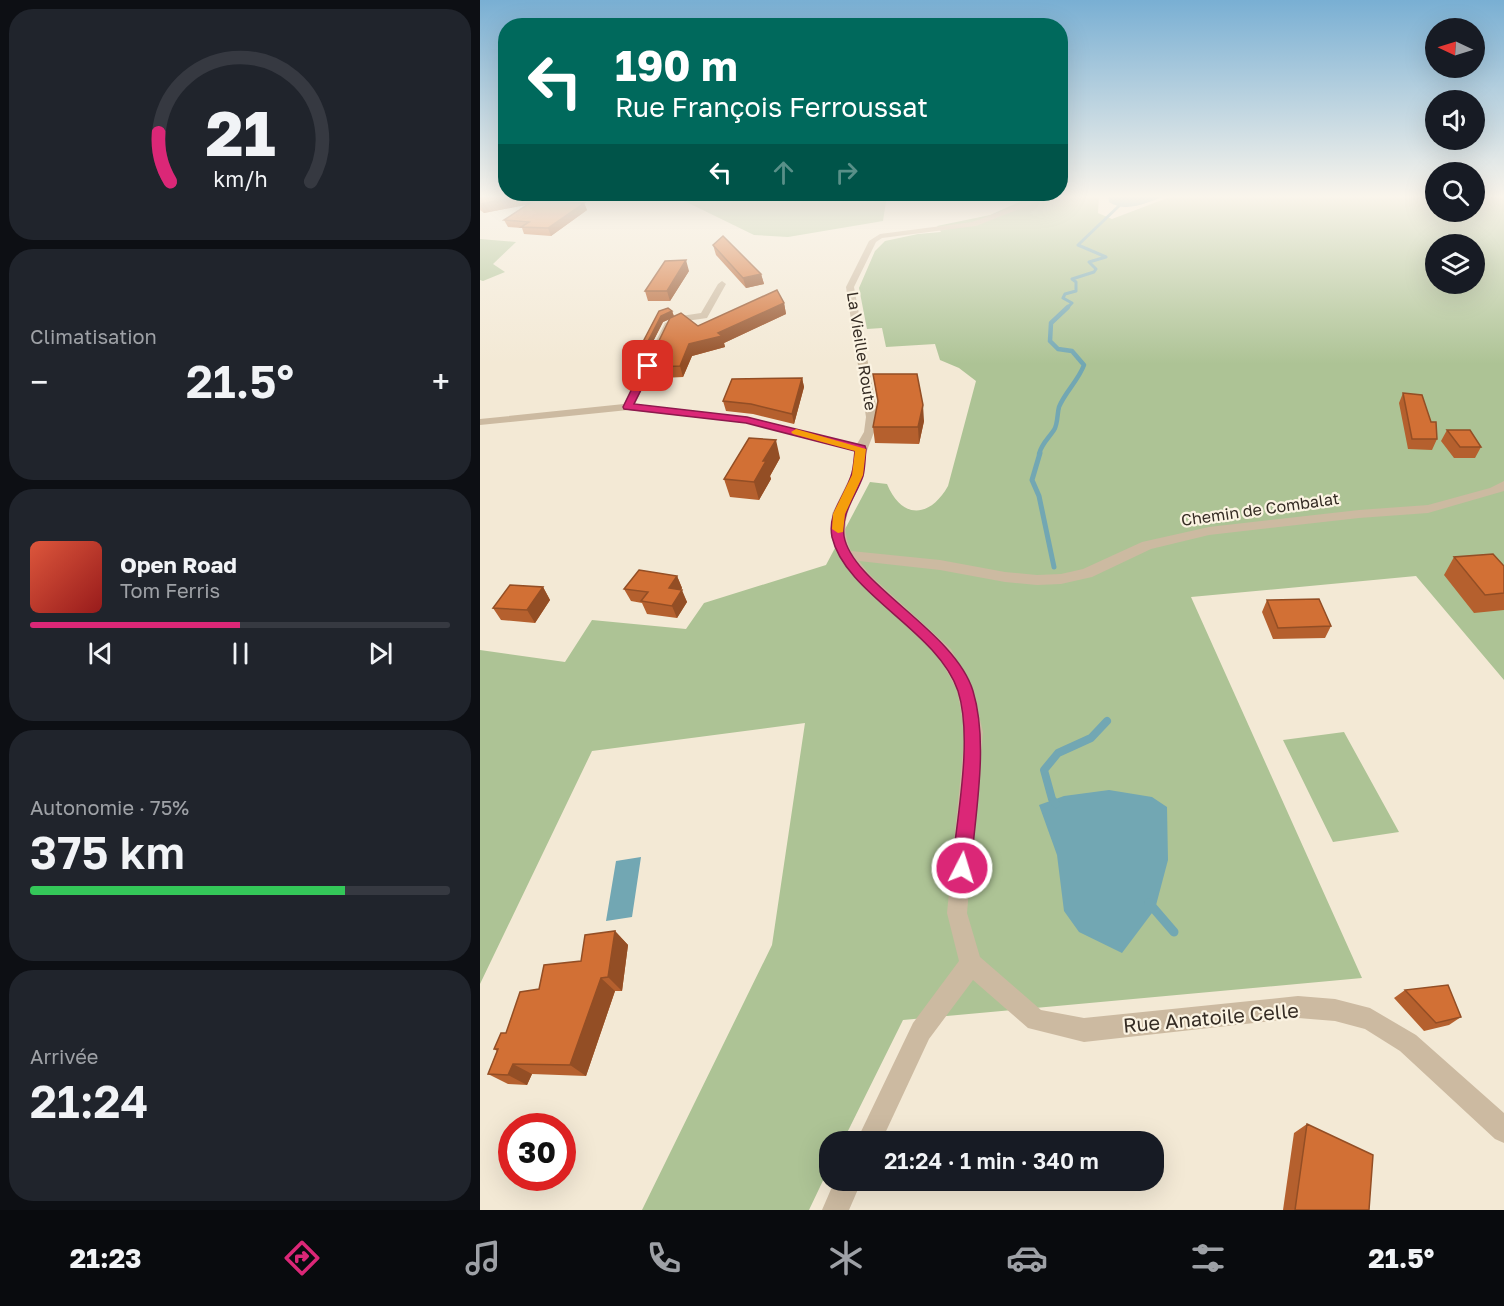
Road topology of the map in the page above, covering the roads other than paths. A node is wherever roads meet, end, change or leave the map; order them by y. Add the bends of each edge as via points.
1 (868, 251) edge
2 (722, 284) dead end
3 (628, 407) junction
4 (480, 422) edge
5 (861, 449) junction
6 (1504, 485) edge
7 (846, 555) junction
8 (971, 964) junction
9 (1504, 1130) edge
10 (873, 1131) edge
11 (844, 1191) edge
12 (835, 1210) edge

1 - 5 street, La Vieille Route via 850,287 872,417
2 - 3 street via 704,316 668,325
3 - 4 street
3 - 5 street via 747,420
5 - 7 street, La Vieille Route via 858,475 839,514 838,536
6 - 7 street, Chemin de Combalat via 1428,509 1209,531 1147,545 1087,573 1061,579 1005,577
7 - 8 street, La Vieille Route via 865,579 945,653 965,690 974,732 957,913
8 - 9 street, Rue Anatoile Celle via 1036,1020 1084,1030 1298,1007 1335,1010 1370,1020 1408,1043
8 - 10 street via 921,1031
11 - 12 street

